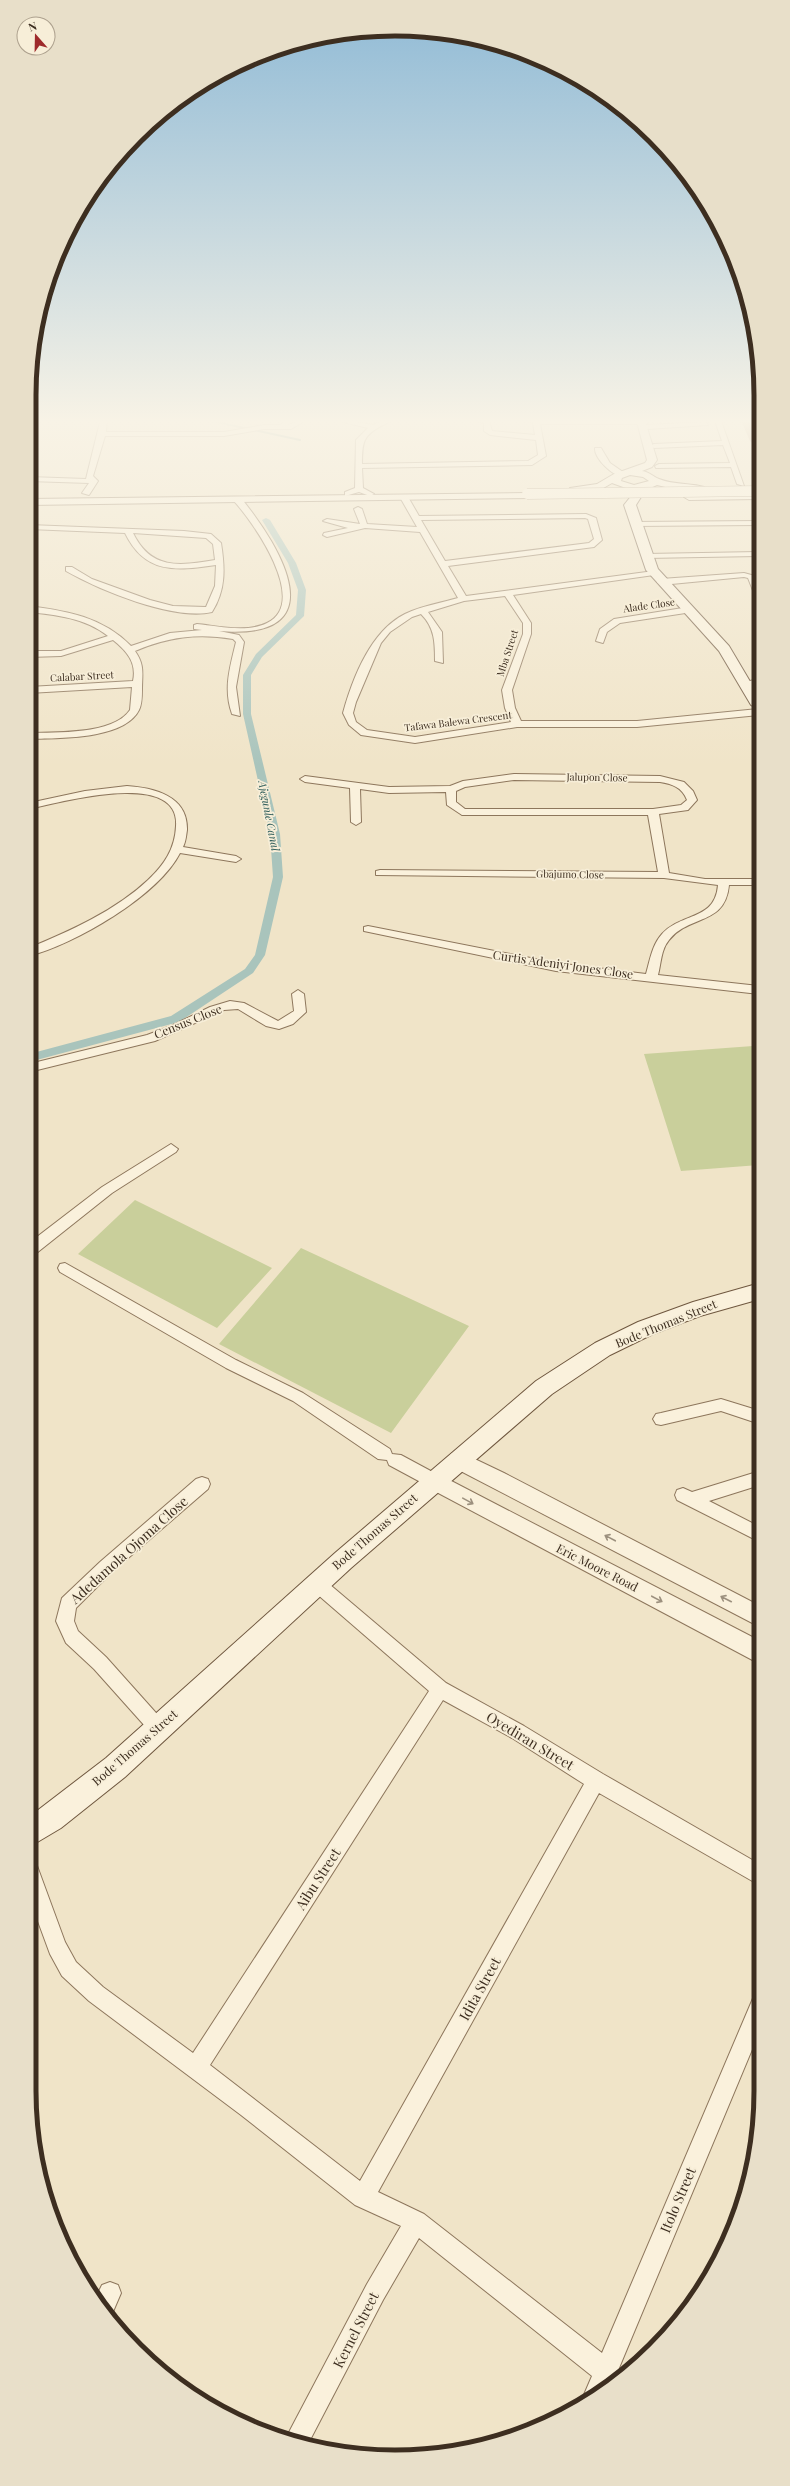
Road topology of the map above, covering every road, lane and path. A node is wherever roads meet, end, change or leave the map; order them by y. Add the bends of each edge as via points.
1 (129, 534) edge
2 (168, 534) edge
3 (263, 534) edge
4 (342, 534) edge
5 (424, 534) edge
6 (596, 534) edge
7 (642, 534) edge
8 (327, 535) dead end
9 (754, 554) edge
10 (650, 556) junction
11 (219, 562) junction
12 (443, 564) junction
13 (69, 569) dead end
14 (661, 579) junction
15 (754, 583) edge
16 (508, 592) junction
17 (463, 599) junction
18 (36, 610) edge
19 (208, 610) junction
20 (421, 610) junction
21 (689, 610) junction
22 (196, 629) junction
23 (246, 629) junction
24 (114, 636) junction
25 (236, 636) junction
26 (600, 641) dead end
27 (130, 650) junction
28 (36, 654) edge
29 (440, 661) dead end
30 (754, 681) edge
31 (754, 682) edge
32 (137, 684) junction
33 (36, 690) edge
34 (754, 712) edge
35 (237, 714) dead end
36 (517, 724) junction
37 (36, 736) edge
38 (305, 779) dead end
39 (356, 786) junction
40 (451, 789) junction
41 (36, 805) edge
42 (653, 812) junction
43 (356, 822) dead end
44 (179, 850) junction
45 (236, 859) dead end
46 (380, 873) dead end
47 (664, 875) junction
48 (724, 882) junction
49 (754, 882) edge
50 (368, 929) dead end
51 (36, 949) edge
52 (651, 978) junction
53 (754, 989) edge
54 (298, 994) dead end
55 (36, 1066) edge
56 (171, 1149) dead end
57 (36, 1246) edge
58 (65, 1268) dead end
59 (754, 1293) edge
60 (754, 1416) edge
61 (662, 1419) dead end
62 (458, 1460) junction
63 (754, 1480) edge
64 (434, 1481) junction
65 (202, 1484) dead end
66 (754, 1532) edge
67 (316, 1583) junction
68 (754, 1614) edge
69 (754, 1650) edge
70 (440, 1690) junction
71 (158, 1729) junction
72 (596, 1781) junction
73 (36, 1829) edge
74 (754, 1872) edge
75 (36, 1891) edge
76 (754, 2020) edge
77 (196, 2068) junction
78 (363, 2197) junction
79 (416, 2222) junction
80 (606, 2372) junction
81 (600, 2385) edge
82 (299, 2437) edge

1 - 11 street via 136,551 154,562 180,566
2 - 11 street via 208,536 217,543
3 - 23 street via 283,580 287,601 283,615 276,622 269,626
4 - 8 street
5 - 12 street
6 - 12 street via 598,540 592,545
7 - 10 main road
9 - 10 street
10 - 14 main road
11 - 19 street via 221,577
12 - 17 street
13 - 19 street via 89,581 173,610
14 - 15 street, Tafawa Balewa Crescent via 748,576
14 - 16 street, Tafawa Balewa Crescent
14 - 21 main road
14 - 30 main road via 736,649
16 - 17 street, Tafawa Balewa Crescent
16 - 36 street, Mba Street via 527,623 527,634 507,690 510,708
17 - 20 street, Tafawa Balewa Crescent
18 - 24 street via 85,618
19 - 22 street
20 - 29 street via 435,622 438,630
20 - 36 street, Tafawa Balewa Crescent via 400,620 377,642 351,702 348,713 352,723 364,734 414,740
21 - 26 street, Alade Close via 617,620 603,631
21 - 31 main road
22 - 23 street
22 - 25 street
22 - 27 street
23 - 25 street
24 - 27 street
24 - 28 street via 91,646 47,655
25 - 35 street via 240,642 234,658 231,697
27 - 32 street via 139,671
32 - 33 street, Calabar Street
32 - 37 street via 136,708 125,720 116,725 85,732
34 - 36 street, Tafawa Balewa Crescent via 637,724
38 - 39 street, Jalupon Close
39 - 40 street, Jalupon Close via 389,790
39 - 43 street
40 - 42 street, Jalupon Close via 451,803 462,812
40 - 42 street, Jalupon Close via 463,784 514,777 647,778 679,783 691,796 692,800 684,808
41 - 44 street via 108,792 139,790 157,794 173,803 181,814 184,829
42 - 47 street
44 - 45 street
44 - 51 street via 158,878 122,905
46 - 47 street, Gbajumo Close
47 - 48 street, Gbajumo Close via 685,880
48 - 49 street, Gbajumo Close
48 - 52 street via 725,896 716,910 683,924 665,936
50 - 52 street, Curtis Adeniyi Jones Close via 525,961
52 - 53 street, Curtis Adeniyi Jones Close
54 - 55 street, Census Close via 300,1012 283,1024 269,1024 242,1007 231,1005 161,1034
56 - 57 street via 107,1190
58 - 64 street via 231,1364 298,1397 389,1457
59 - 62 main road, Bode Thomas Street via 635,1334 585,1359 535,1394
60 - 61 street via 721,1405
62 - 64 main road, Bode Thomas Street
68 -> 62 street
63 - 66 street via 687,1497
64 - 67 main road, Bode Thomas Street
64 -> 69 street, Eric Moore Road
65 - 71 street, Adedamola Ojoma Close via 106,1567 68,1604 65,1621 72,1637 100,1663
67 - 70 street, Oyediran Street
67 - 71 main road, Bode Thomas Street
70 - 72 street, Oyediran Street via 518,1732
70 - 77 street, Aibu Street
71 - 73 main road, Bode Thomas Street via 57,1816
72 - 74 street, Oyediran Street
72 - 78 street, Idita Street
75 - 77 street via 46,1922 69,1969 96,1994
76 - 80 street, Itolo Street
77 - 78 street
78 - 79 street
79 - 80 street
79 - 82 street, Kernel Street via 375,2292
80 - 81 street, Itolo Street

